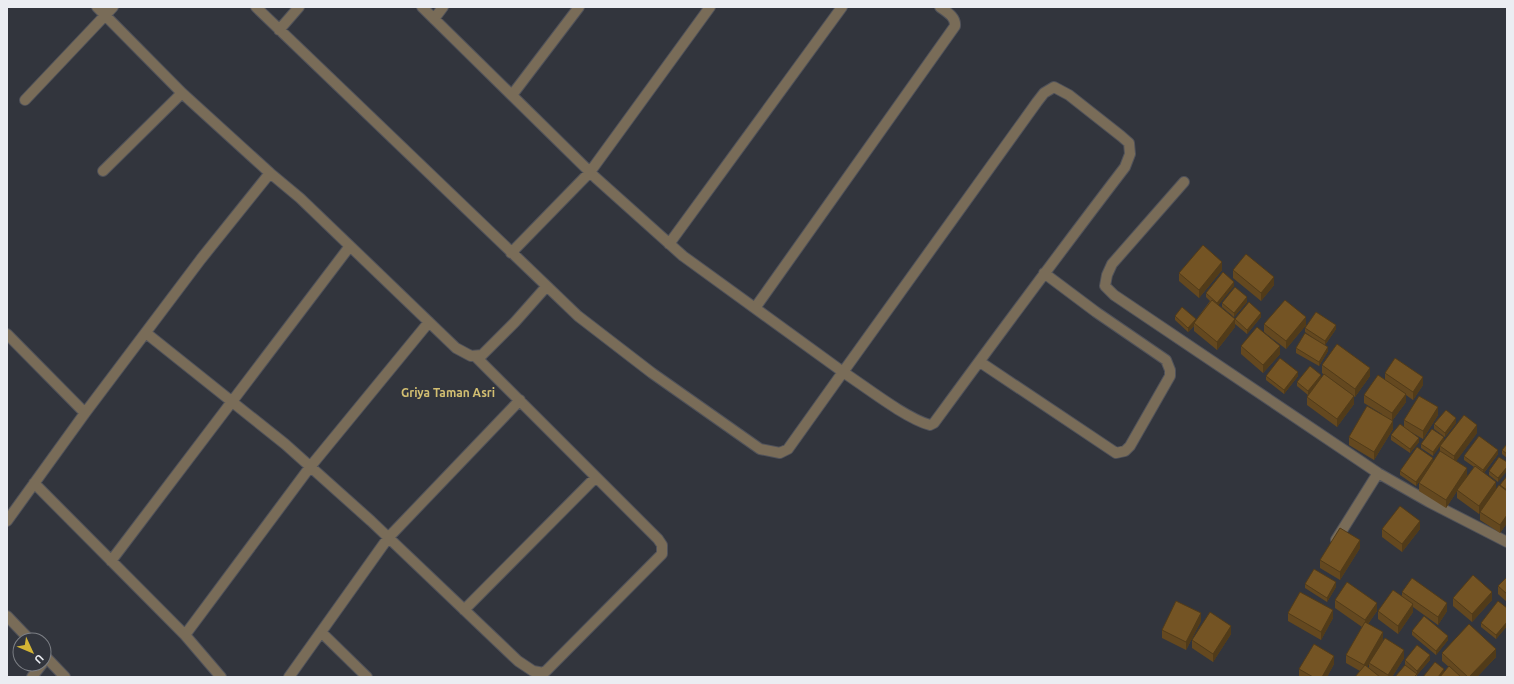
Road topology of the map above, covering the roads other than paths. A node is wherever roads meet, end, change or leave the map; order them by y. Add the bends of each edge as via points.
1 (97, 7) edge
2 (114, 7) edge
3 (256, 7) edge
4 (299, 7) edge
5 (422, 7) edge
6 (443, 7) edge
7 (579, 7) edge
8 (710, 7) edge
9 (842, 7) edge
10 (940, 7) edge
11 (106, 15) junction
12 (434, 19) junction
13 (279, 30) junction
14 (182, 93) junction
15 (512, 96) junction
16 (25, 100) dead end
17 (103, 171) dead end
18 (590, 172) junction
19 (270, 173) junction
20 (1184, 182) dead end
21 (669, 244) junction
22 (350, 246) junction
23 (511, 253) junction
24 (1044, 273) junction
25 (546, 286) junction
26 (755, 308) junction
27 (429, 322) junction
28 (146, 333) junction
29 (7, 335) edge
30 (475, 356) junction
31 (980, 362) junction
32 (843, 372) junction
33 (520, 400) junction
34 (232, 402) junction
35 (85, 413) junction
36 (310, 467) junction
37 (1378, 473) junction
38 (596, 477) junction
39 (34, 483) junction
40 (7, 521) edge
41 (388, 538) junction
42 (1336, 540) edge
43 (1507, 542) edge
44 (111, 561) junction
45 (464, 610) junction
46 (7, 616) edge
47 (22, 632) edge
48 (321, 632) junction
49 (185, 635) junction
50 (52, 666) edge
51 (65, 677) edge
52 (221, 677) edge
53 (289, 677) edge
54 (367, 677) edge

1 - 11 street
2 - 11 street
3 - 13 street
4 - 13 street
5 - 12 street
6 - 12 street
7 - 15 street
8 - 18 street
9 - 21 street
10 - 26 street via 953,17 955,26
11 - 14 street
11 - 16 street
12 - 15 street
13 - 23 street
14 - 17 street
14 - 19 street
15 - 18 street
18 - 21 street
18 - 23 street
19 - 22 street
19 - 28 street
20 - 37 street via 1112,264 1105,286 1114,296
21 - 26 street
22 - 27 street
22 - 34 street
23 - 25 street
24 - 31 street
24 - 31 street via 1166,360 1169,365 1170,376 1130,446 1125,451 1116,453
24 - 32 street via 1124,167 1131,149 1129,143 1121,136 1054,86 1037,102
25 - 30 street via 493,345 482,355
25 - 32 street via 578,316 652,373 760,449 780,453 788,449
26 - 32 street
27 - 30 street via 456,348
27 - 36 street
28 - 34 street
28 - 35 street
29 - 35 street
30 - 33 street
31 - 32 street via 930,425 912,417
33 - 38 street
33 - 41 street
34 - 36 street
34 - 44 street
35 - 39 street
36 - 41 street
36 - 49 street
37 - 42 street
37 - 43 street
38 - 45 street
38 - 45 street via 658,539 662,545 662,554 578,639 544,673 533,671 518,661
39 - 40 street
39 - 44 street
41 - 45 street
41 - 48 street
44 - 49 street
46 - 47 street
48 - 53 street
48 - 54 street
49 - 52 street
50 - 51 street

